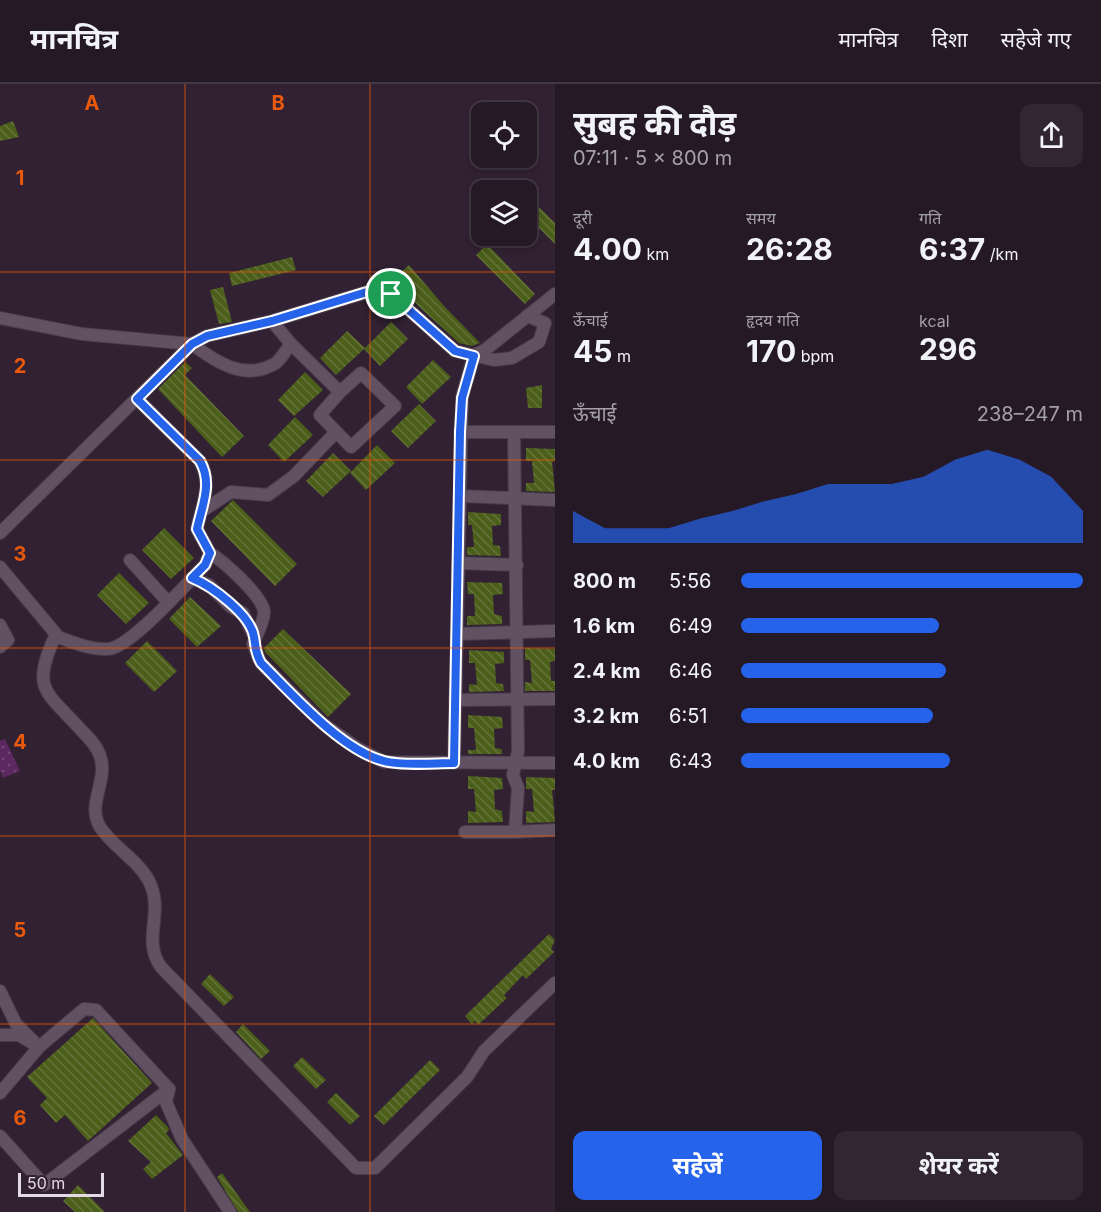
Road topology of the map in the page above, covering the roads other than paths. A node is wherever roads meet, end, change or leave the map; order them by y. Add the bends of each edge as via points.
1 (555, 294) edge
2 (540, 306) junction
3 (527, 316) junction
4 (0, 318) edge
5 (272, 321) junction
6 (545, 323) junction
7 (192, 344) junction
8 (291, 344) junction
9 (474, 356) junction
10 (340, 392) junction
11 (137, 399) junction
12 (336, 432) junction
13 (460, 432) junction
14 (514, 432) junction
15 (555, 432) edge
16 (460, 496) junction
17 (516, 500) junction
18 (555, 500) edge
19 (202, 511) junction
20 (0, 533) edge
21 (210, 553) junction
22 (130, 560) dead end
23 (458, 563) junction
24 (517, 564) junction
25 (0, 567) edge
26 (192, 578) junction
27 (168, 602) junction
28 (0, 625) edge
29 (555, 631) edge
30 (517, 632) junction
31 (457, 634) junction
32 (55, 636) junction
33 (255, 639) junction
34 (0, 647) edge
35 (555, 699) edge
36 (455, 700) junction
37 (517, 700) junction
38 (454, 763) junction
39 (515, 763) junction
40 (555, 763) edge
41 (555, 831) edge
42 (465, 832) dead end
43 (515, 832) junction
44 (555, 983) edge
45 (0, 992) edge
46 (0, 1035) edge
47 (39, 1047) junction
48 (169, 1089) junction
49 (0, 1094) edge
50 (0, 1136) edge
51 (230, 1212) edge

1 - 2 street
2 - 3 street
2 - 6 street
3 - 6 street
3 - 9 street
4 - 7 street via 82,334
5 - 7 street via 207,336
5 - 8 street
5 - 9 street via 370,291 391,294 455,351
6 - 9 street via 539,342 512,358
7 - 8 street via 217,363 243,371 277,363
7 - 11 street
8 - 10 street
9 - 13 street via 462,398
10 - 12 street via 320,415
10 - 12 street via 361,373 395,406 351,447
11 - 19 street via 200,461 207,484
11 - 20 street
12 - 19 street via 294,476 268,495 231,492
13 - 14 street
13 - 16 street
14 - 15 street
14 - 17 street
16 - 17 street
16 - 23 street
17 - 18 street
17 - 24 street
19 - 21 street via 197,529
21 - 26 street
21 - 33 street via 222,560 261,601 263,619
22 - 27 street
23 - 24 street
23 - 31 street
24 - 30 street
25 - 32 street via 39,611
26 - 27 street
26 - 33 street via 209,585 243,613
27 - 32 street via 128,642 110,650
28 - 34 street via 8,640
29 - 30 street
30 - 31 street
30 - 37 street
31 - 36 street
32 - 44 street via 43,664 41,681 101,757 95,815 100,828 148,878 155,895 152,955 356,1168 375,1168 467,1077 484,1051
33 - 38 street via 255,654 261,663 322,723 357,748 384,762
35 - 37 street
36 - 37 street
36 - 38 street
37 - 39 street
38 - 39 street
39 - 40 street
39 - 43 street
41 - 43 street
42 - 43 street
45 - 47 street via 16,1024
46 - 47 street via 19,1035
47 - 48 street via 84,1010 96,1010
47 - 49 street
48 - 50 street via 44,1185
48 - 51 street via 165,1102 182,1139

